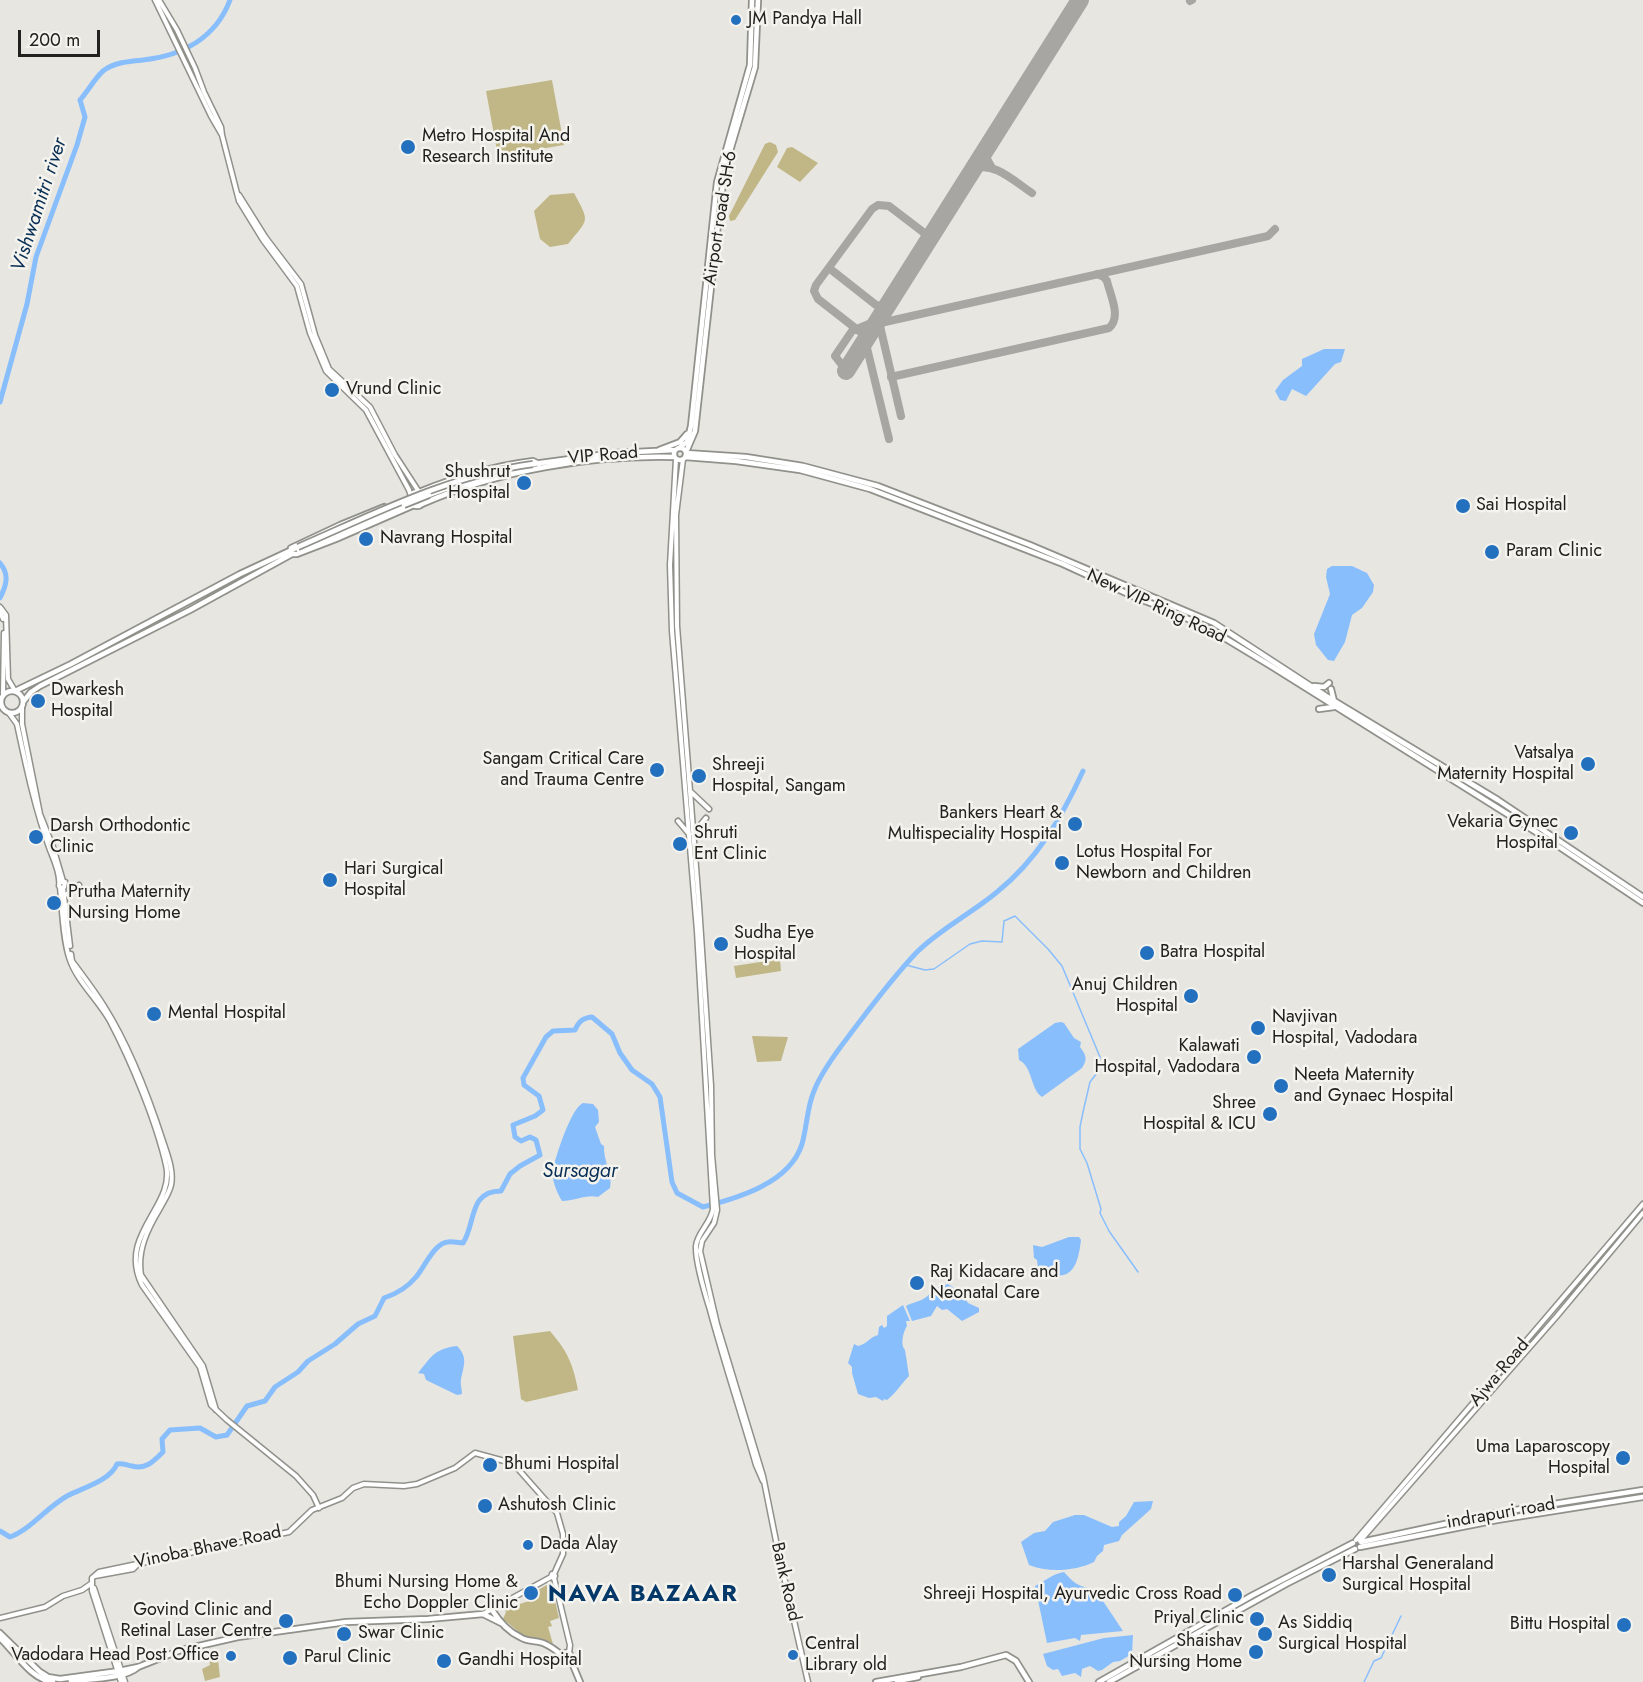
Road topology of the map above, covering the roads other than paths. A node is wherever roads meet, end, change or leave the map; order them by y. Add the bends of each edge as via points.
1 (157, 0) edge
2 (755, 0) edge
3 (222, 135) junction
4 (236, 189) junction
5 (717, 203) junction
6 (690, 430) junction
7 (690, 437) junction
8 (677, 449) junction
9 (654, 452) junction
10 (682, 456) junction
11 (537, 466) junction
12 (419, 492) junction
13 (411, 496) junction
14 (915, 503) junction
15 (422, 504) junction
16 (414, 505) junction
17 (291, 552) junction
18 (1, 611) edge
19 (1311, 686) junction
20 (15, 692) junction
21 (2, 696) edge
22 (1334, 704) junction
23 (22, 705) junction
24 (1319, 709) dead end
25 (2, 710) edge
26 (9, 713) junction
27 (1404, 746) junction
28 (26, 752) junction
29 (689, 791) junction
30 (709, 809) dead end
31 (706, 818) dead end
32 (678, 822) dead end
33 (691, 834) junction
34 (62, 885) junction
35 (79, 885) dead end
36 (64, 896) junction
37 (1643, 897) edge
38 (1643, 903) edge
39 (1643, 1204) edge
40 (1643, 1213) edge
41 (216, 1410) junction
42 (1643, 1490) edge
43 (1643, 1497) edge
44 (319, 1508) junction
45 (1358, 1544) junction
46 (553, 1576) junction
47 (93, 1582) junction
48 (492, 1610) junction
49 (483, 1614) junction
50 (0, 1619) edge
51 (501, 1623) junction
52 (0, 1633) edge
53 (0, 1638) edge
54 (568, 1657) junction
55 (1012, 1657) junction
56 (1150, 1657) junction
57 (121, 1673) junction
58 (1030, 1681) edge
59 (55, 1682) edge
60 (123, 1682) edge
61 (579, 1682) edge
62 (808, 1682) edge
63 (876, 1682) edge
64 (889, 1682) edge
65 (1099, 1682) edge
66 (1109, 1682) edge

1 - 3 main road
1 - 3 main road via 177,30
2 - 5 main road via 750,65 720,169
3 - 4 main road
4 - 12 main road via 301,284 329,369 370,407
4 - 13 main road via 246,214 297,286 326,371 366,410
5 - 6 main road
5 - 7 main road, Airport road SH-6 via 696,423
6 - 7 main road
6 - 9 main road via 680,442
7 - 8 main road
7 - 10 main road
8 - 9 main road, VIP Road
8 - 10 main road
8 - 10 main road
9 - 11 main road, VIP Road via 612,453
10 - 11 main road, VIP Road
10 - 14 main road, New VIP Ring Road via 800,470
10 - 14 main road, New VIP Ring Road via 750,457 806,466 878,486
10 - 29 main road via 675,571
10 - 33 main road via 670,556 671,611
11 - 12 main road via 533,461 485,469
11 - 15 main road via 468,485
11 - 17 main road, bridge via 495,471 444,485
12 - 13 main road
12 - 15 main road via 424,496
13 - 16 main road
13 - 17 main road via 292,546
14 - 19 main road, New VIP Ring Road via 1049,552 1214,623
14 - 22 main road, New VIP Ring Road via 1211,630
15 - 16 main road
16 - 17 main road via 297,554
17 - 20 main road via 240,574
17 - 23 main road via 192,609 40,686
18 - 20 main road via 6,615 8,679
18 - 21 main road via 5,681
19 - 22 main road, New VIP Ring Road
19 - 22 main road via 1330,686
20 - 21 main road
20 - 23 main road via 21,696
21 - 25 main road
22 - 24 main road
22 - 27 main road, New VIP Ring Road
23 - 26 main road via 17,712
23 - 28 main road
25 - 26 main road
26 - 28 main road
27 - 37 main road, New VIP Ring Road via 1498,800
27 - 38 main road, New VIP Ring Road
28 - 34 main road via 39,823
29 - 30 main road
29 - 33 main road
31 - 33 main road
32 - 33 main road
33 - 62 main road, Bank Road via 715,1210 714,1223 701,1244 701,1256 764,1481
34 - 36 main road
34 - 41 main road via 69,959 117,1035 150,1113 167,1166 167,1186 140,1241 137,1276 200,1367
35 - 36 main road
36 - 41 main road via 72,961 116,1026 146,1093 170,1165 171,1188 143,1242 141,1275 203,1366
39 - 45 main road, Ajwa Road
40 - 45 main road, Ajwa Road
41 - 44 main road via 306,1485
42 - 45 main road, indrapuri road via 1496,1513
43 - 45 main road, indrapuri road
44 - 46 main road, Vinoba Bhave Road via 364,1484 404,1486 432,1479 475,1453 508,1462 557,1513 563,1554
44 - 47 main road, Vinoba Bhave Road via 289,1532 137,1565
45 - 56 main road, indrapuri road
46 - 48 main road
46 - 54 main road via 570,1646
47 - 50 main road via 35,1611
47 - 57 main road via 95,1602
48 - 49 main road
48 - 51 main road
49 - 51 main road
49 - 57 main road via 346,1622 242,1636 181,1650
51 - 54 main road via 519,1637 542,1642
52 - 57 main road via 48,1677
53 - 59 main road via 28,1667
54 - 61 main road
55 - 58 main road
55 - 63 main road via 1006,1655
55 - 64 main road
56 - 65 main road
56 - 66 main road
57 - 59 main road
57 - 60 main road

